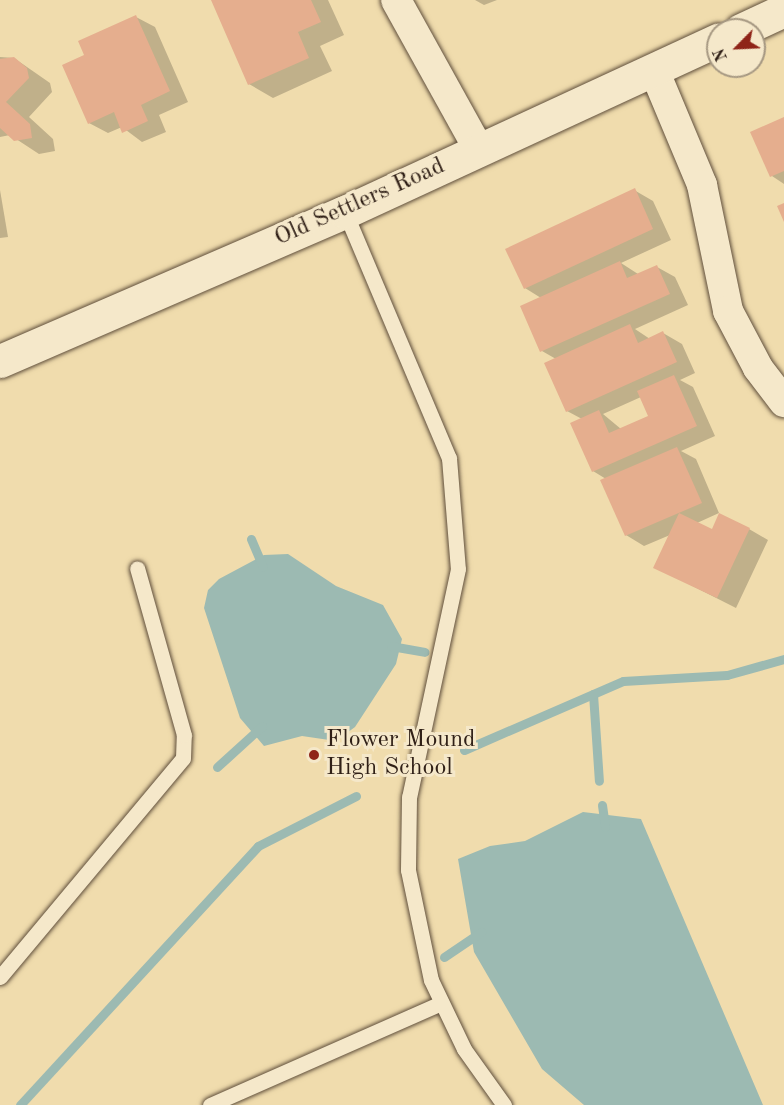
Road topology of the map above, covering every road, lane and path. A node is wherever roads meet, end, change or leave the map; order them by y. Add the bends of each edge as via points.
1 (396, 0) edge
2 (784, 10) edge
3 (766, 18) edge
4 (706, 46) edge
5 (654, 70) junction
6 (479, 150) junction
7 (345, 212) junction
8 (0, 361) edge
9 (784, 402) edge
10 (136, 568) dead end
11 (0, 977) edge
12 (441, 1003) junction
13 (210, 1105) edge
14 (504, 1105) edge

1 - 6 street
2 - 3 main road
4 - 5 main road, Old Settlers Road
5 - 6 main road, Old Settlers Road
5 - 9 street via 702,185 728,310 758,368
6 - 7 main road, Old Settlers Road
7 - 8 main road, Old Settlers Road
7 - 12 lane via 440,431 457,513 454,598 417,752 407,815 413,912
10 - 11 lane via 184,735 183,758
12 - 13 lane
12 - 14 lane

